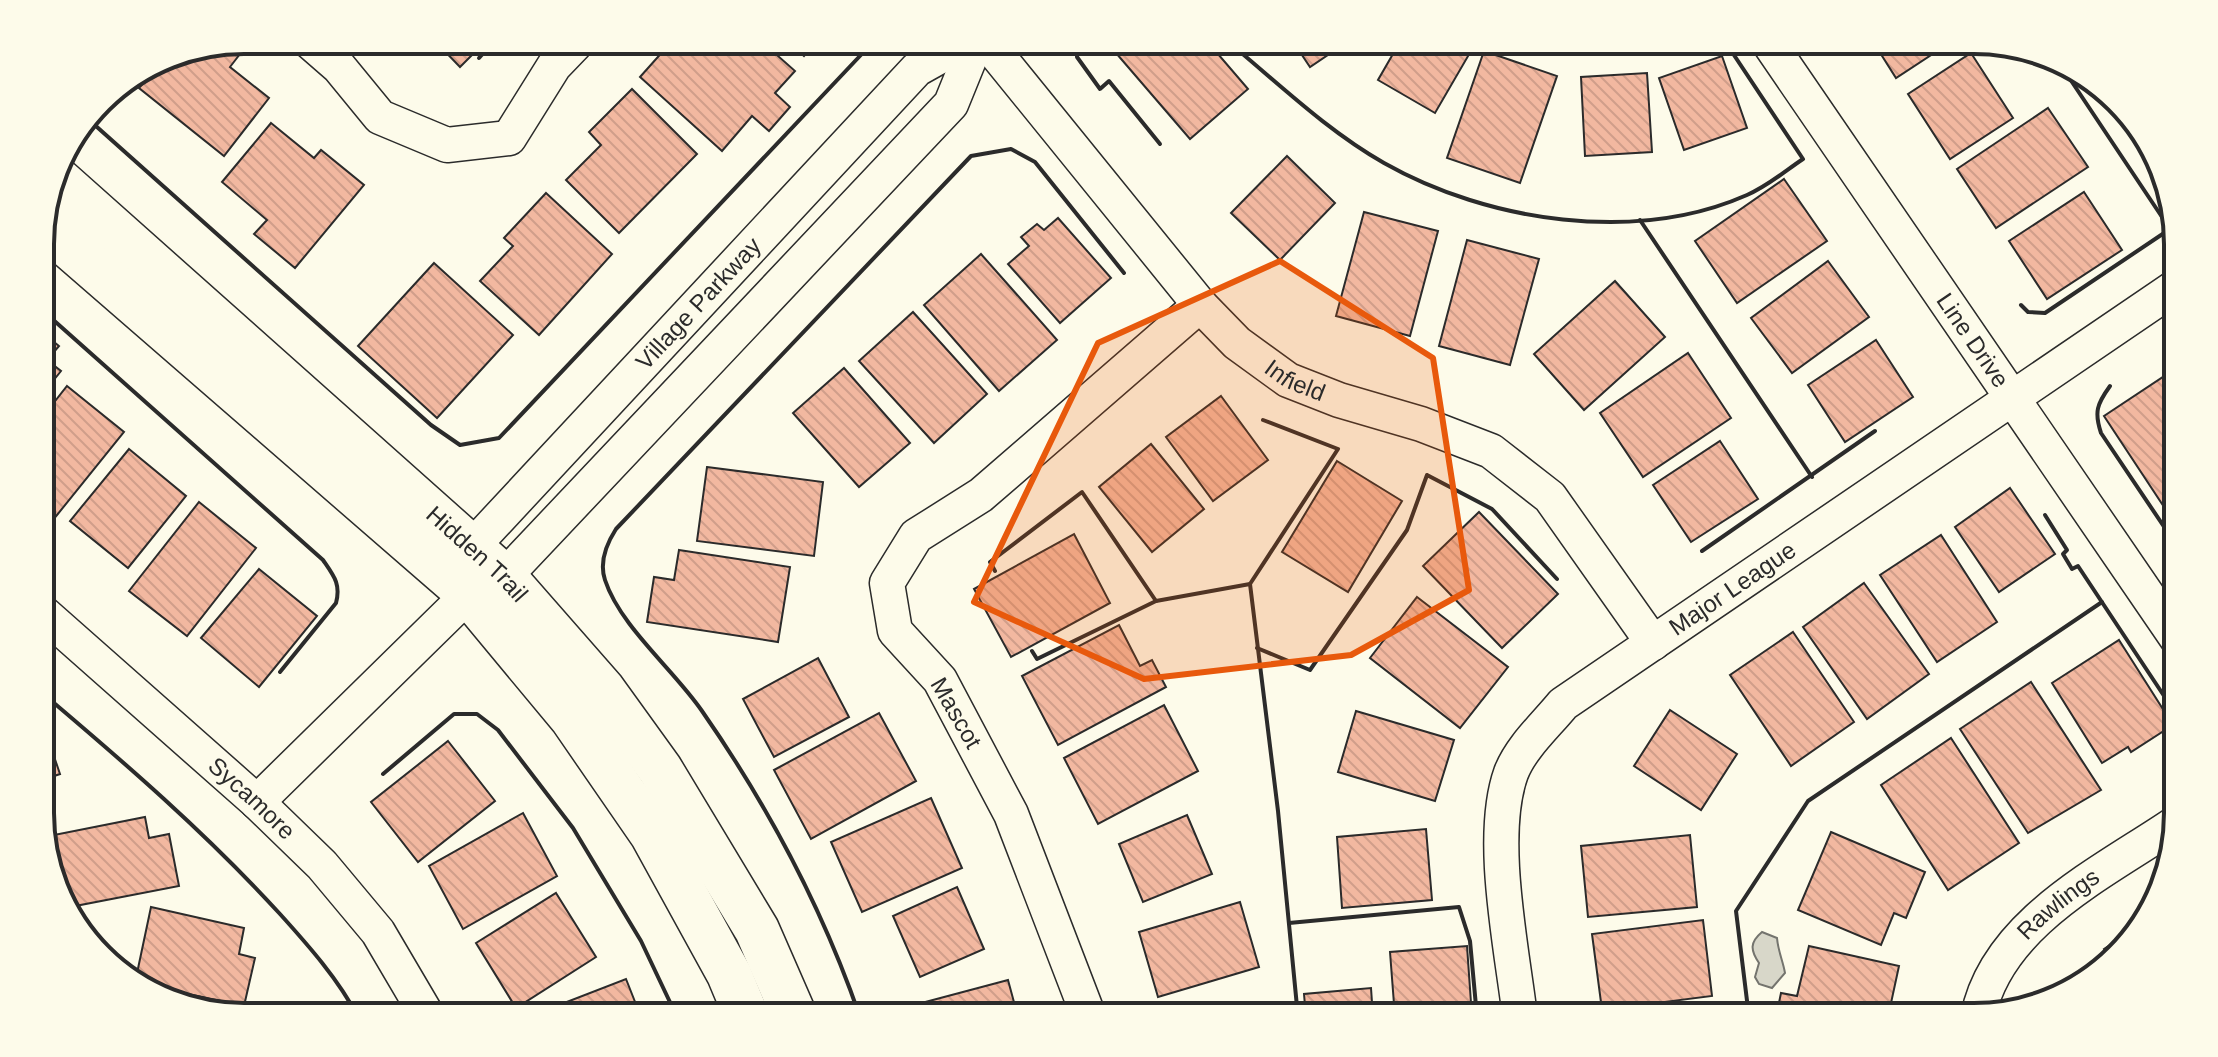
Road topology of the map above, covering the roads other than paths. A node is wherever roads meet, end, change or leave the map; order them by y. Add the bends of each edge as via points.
1 (324, 54) edge
2 (566, 54) edge
3 (944, 54) edge
4 (971, 54) edge
5 (996, 54) edge
6 (1777, 54) edge
7 (63, 185) edge
8 (54, 233) edge
9 (2164, 295) edge
10 (1200, 305) junction
11 (2011, 397) junction
12 (471, 548) junction
13 (486, 586) junction
14 (2164, 620) edge
15 (54, 622) edge
16 (1653, 643) junction
17 (257, 802) junction
18 (2163, 832) edge
19 (420, 1003) edge
20 (741, 1003) edge
21 (789, 1003) edge
22 (1084, 1003) edge
23 (1518, 1003) edge
24 (1981, 1003) edge

1 - 2 street via 380,117 447,145 509,138
3 - 12 street, Village Parkway via 917,69
4 - 13 street, Village Parkway via 951,104
5 - 10 street, Infield
6 - 11 street, Line Drive
7 - 12 street, Hidden Trail
8 - 13 street, Hidden Trail
9 - 11 street, Major League
10 - 16 street, Infield via 1237,343 1288,380 1491,451 1550,497
10 - 22 street, Mascot via 981,495 916,536 887,583 895,631 940,680 1011,814
11 - 14 street, Line Drive
11 - 16 street, Major League
12 - 13 street, Hidden Trail
13 - 17 street, Village Parkway
13 - 20 street, Hidden Trail via 652,834
13 - 21 street, Hidden Trail via 603,690 660,769 757,930
15 - 17 street, Sycamore
16 - 23 street, Major League via 1563,704 1512,771 1502,859
17 - 19 street, Sycamore via 322,865 378,932
18 - 24 street, Rawlings via 2041,915 1995,970

